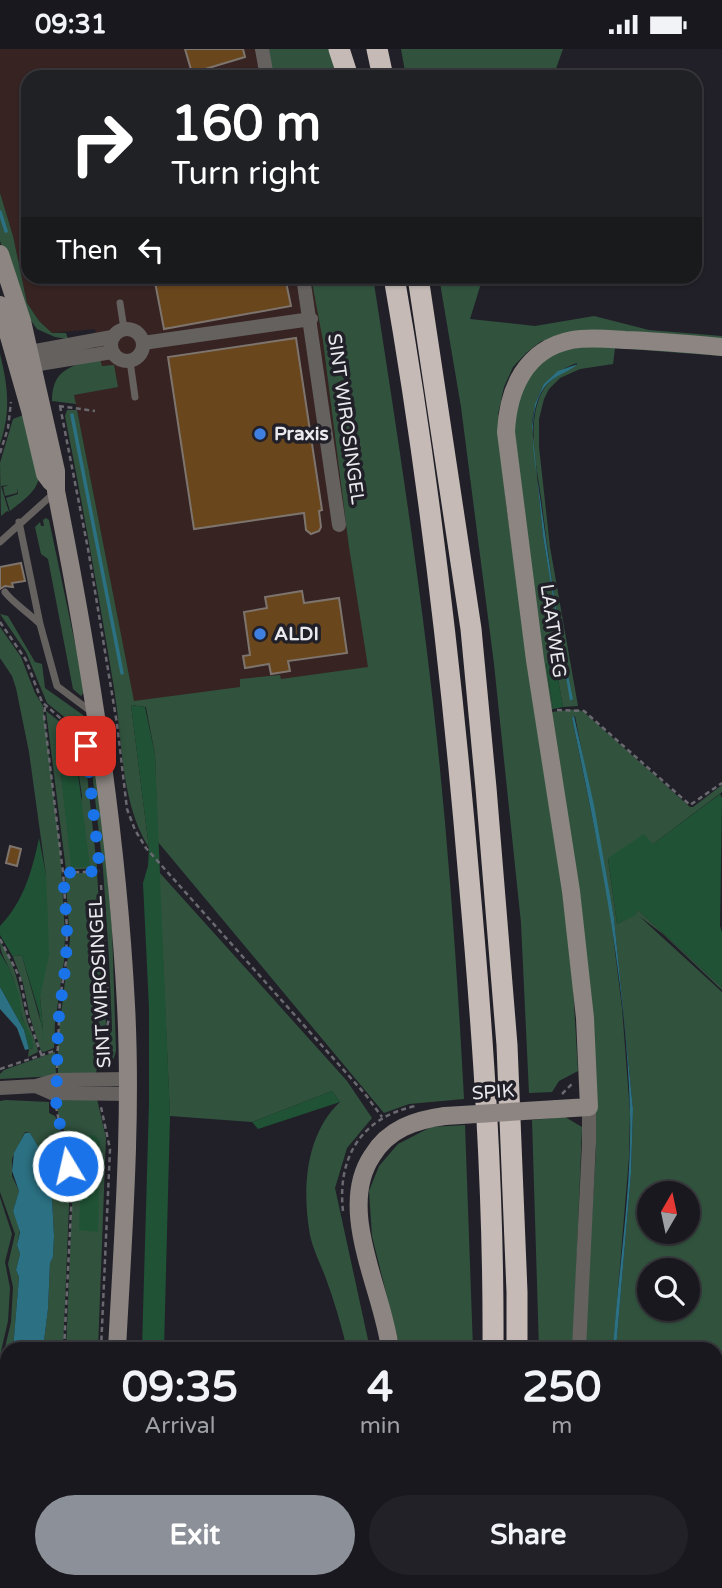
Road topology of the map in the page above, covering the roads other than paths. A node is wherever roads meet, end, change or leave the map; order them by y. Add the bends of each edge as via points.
1 (262, 49) edge
2 (339, 49) edge
3 (351, 49) edge
4 (266, 70) edge
5 (346, 70) edge
6 (356, 70) edge
7 (0, 254) edge
8 (304, 284) edge
9 (395, 284) edge
10 (419, 284) edge
11 (120, 303) dead end
12 (0, 305) edge
13 (311, 319) junction
14 (116, 339) junction
15 (143, 343) junction
16 (722, 347) edge
17 (27, 360) junction
18 (130, 361) junction
19 (135, 397) dead end
20 (57, 491) junction
21 (19, 522) junction
22 (339, 525) dead end
23 (0, 542) edge
24 (5, 592) dead end
25 (40, 624) junction
26 (97, 716) junction
27 (57, 1086) junction
28 (127, 1086) junction
29 (0, 1089) edge
30 (589, 1107) junction
31 (117, 1342) edge
32 (388, 1342) edge
33 (493, 1342) edge
34 (517, 1342) edge
35 (579, 1342) edge

1 - 4 street
2 - 5 highway
3 - 6 highway
7 - 17 street, SINT WIROSINGEL
8 - 13 street, SINT WIROSINGEL
9 - 33 highway via 447,638 462,792 484,1047
10 - 34 highway via 471,629 486,787 507,1045
11 - 14 lane
12 - 17 street, SINT WIROSINGEL
13 - 15 street, SINT WIROSINGEL
13 - 22 street, SINT WIROSINGEL
14 - 15 street via 134,331
14 - 17 street
14 - 18 street via 119,360
15 - 18 street via 138,356
16 - 30 street, LAATWEG via 570,340 534,358 520,375 508,410 506,432 579,953
17 - 20 street, SINT WIROSINGEL via 45,474
18 - 19 lane
20 - 21 lane
20 - 26 street, SINT WIROSINGEL
21 - 23 lane
21 - 25 lane
24 - 25 lane
25 - 26 lane via 57,686
26 - 28 street, SINT WIROSINGEL via 123,967
27 - 28 street via 101,1079
27 - 28 street via 101,1094
27 - 29 street
28 - 31 street, SINT WIROSINGEL
30 - 32 street, SPIK, bridge via 557,1103 423,1119 378,1146 360,1180 358,1199
30 - 35 street

